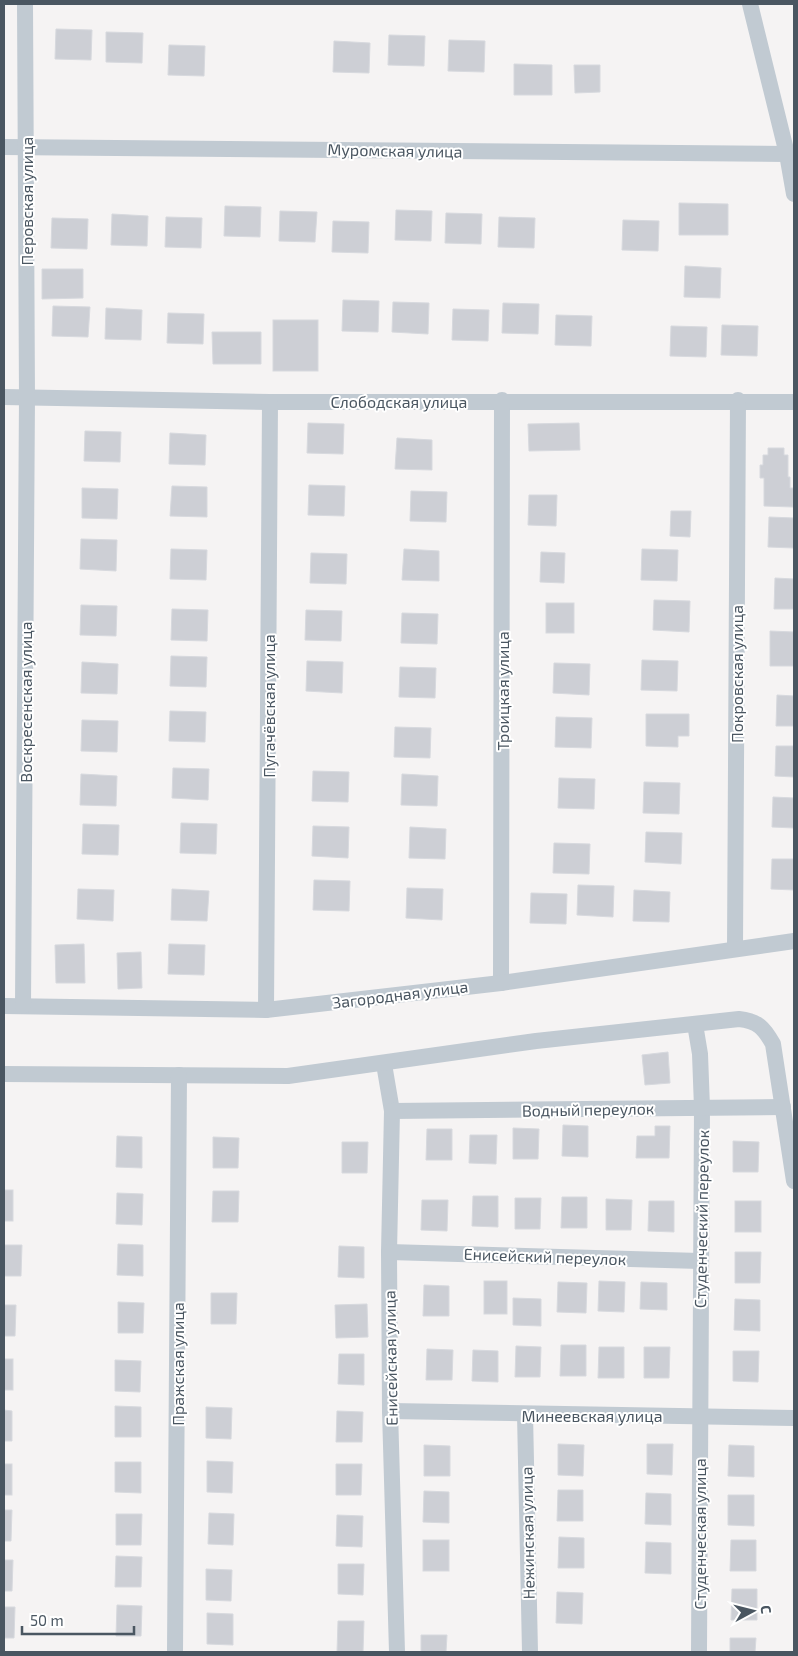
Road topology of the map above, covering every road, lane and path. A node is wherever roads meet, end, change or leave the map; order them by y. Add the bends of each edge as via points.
1 (25, 4) edge
2 (750, 4) edge
3 (4, 147) edge
4 (26, 147) junction
5 (787, 154) junction
6 (794, 194) edge
7 (4, 397) edge
8 (27, 398) junction
9 (502, 400) junction
10 (738, 400) junction
11 (270, 402) junction
12 (794, 402) edge
13 (794, 941) edge
14 (735, 948) junction
15 (501, 983) junction
16 (4, 1006) edge
17 (23, 1006) junction
18 (266, 1010) junction
19 (695, 1024) junction
20 (384, 1064) junction
21 (4, 1074) edge
22 (179, 1075) junction
23 (783, 1107) junction
24 (702, 1108) junction
25 (392, 1111) junction
26 (794, 1181) edge
27 (389, 1252) junction
28 (700, 1261) junction
29 (390, 1411) junction
30 (525, 1414) junction
31 (700, 1415) junction
32 (794, 1418) edge
33 (175, 1652) edge
34 (397, 1652) edge
35 (530, 1652) edge
36 (699, 1652) edge

1 - 4 street, Перовская улица
2 - 5 street
3 - 4 street, Муромская улица
4 - 5 street, Муромская улица
4 - 8 street, Перовская улица
5 - 6 street
7 - 8 street, Слободская улица
8 - 11 street, Слободская улица
8 - 17 street, Воскресенская улица
9 - 10 street, Слободская улица
9 - 11 street, Слободская улица
9 - 15 street, Троицкая улица
10 - 12 street, Слободская улица
10 - 14 street, Покровская улица
11 - 18 street, Пугачёвская улица
13 - 14 street, Загородная улица
14 - 15 street, Загородная улица
15 - 18 street, Загородная улица
16 - 17 street, Загородная улица
17 - 18 street, Загородная улица
19 - 20 street via 536,1041
19 - 23 street via 740,1019 752,1020 764,1028 773,1044
19 - 24 street, Студенческий переулок
20 - 22 street via 288,1076
20 - 25 street, Енисейская улица
21 - 22 street
22 - 33 street, Пражская улица
23 - 24 street, Водный переулок
23 - 26 street
24 - 25 street, Водный переулок
24 - 28 street, Студенческий переулок
25 - 27 street, Енисейская улица
27 - 28 street, Енисейский переулок
27 - 29 street, Енисейская улица
28 - 31 street, Студенческий переулок
29 - 30 street, Минеевская улица
29 - 34 street, Енисейская улица
30 - 31 street, Минеевская улица
30 - 35 street, Нежинская улица
31 - 32 street, Минеевская улица
31 - 36 street, Студенческая улица

